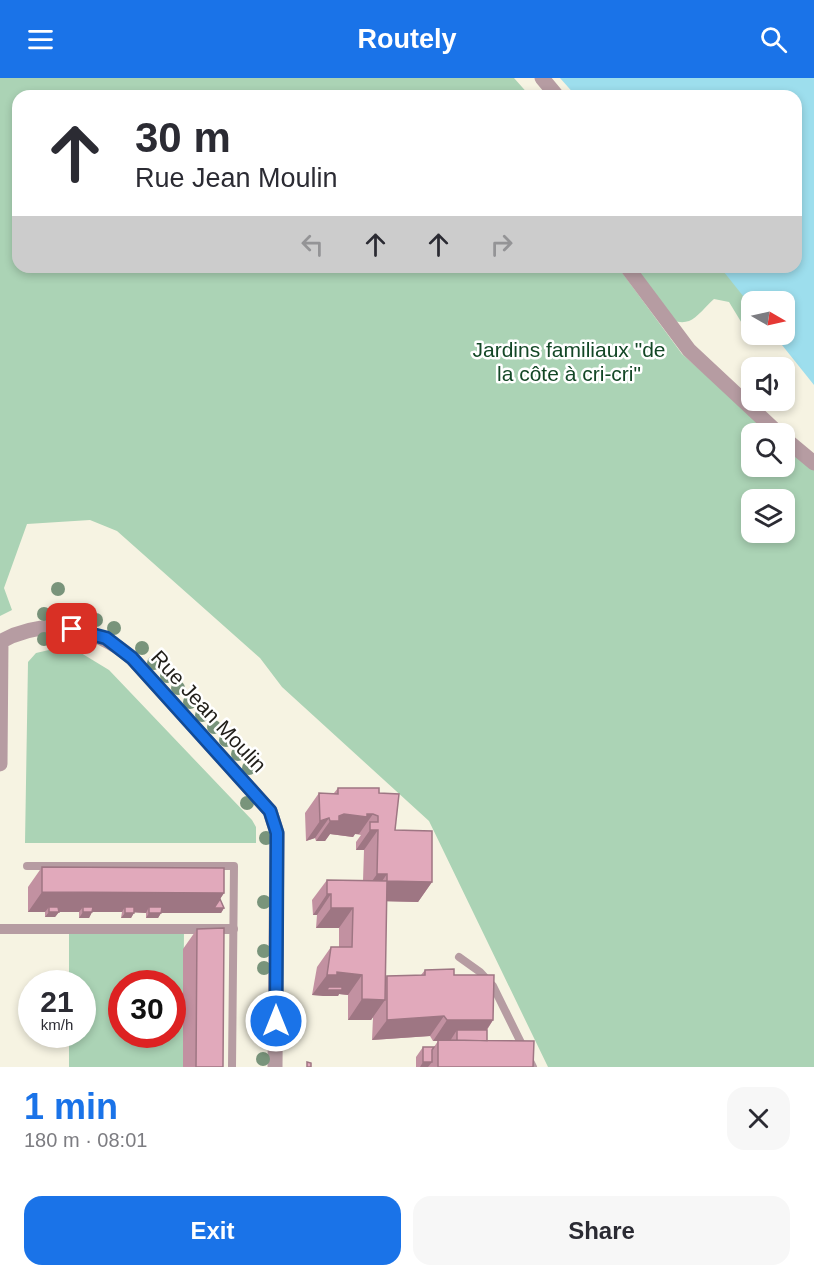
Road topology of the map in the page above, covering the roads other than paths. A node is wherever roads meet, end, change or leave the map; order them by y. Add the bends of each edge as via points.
1 (542, 78) edge
2 (552, 90) edge
3 (631, 273) edge
4 (767, 423) edge
5 (795, 447) edge
6 (814, 463) edge
7 (0, 641) edge
8 (0, 764) edge
9 (27, 866) dead end
10 (0, 929) edge
11 (233, 929) junction
12 (459, 957) dead end
13 (232, 1067) edge
14 (275, 1067) edge
15 (533, 1067) edge

1 - 2 street
3 - 4 street via 689,350
5 - 6 street
7 - 8 street
7 - 14 street, Rue Jean Moulin via 36,628 72,629 106,638 132,658 270,811 277,833
9 - 11 lane via 234,866
10 - 11 street
11 - 13 lane
12 - 15 lane via 488,979

